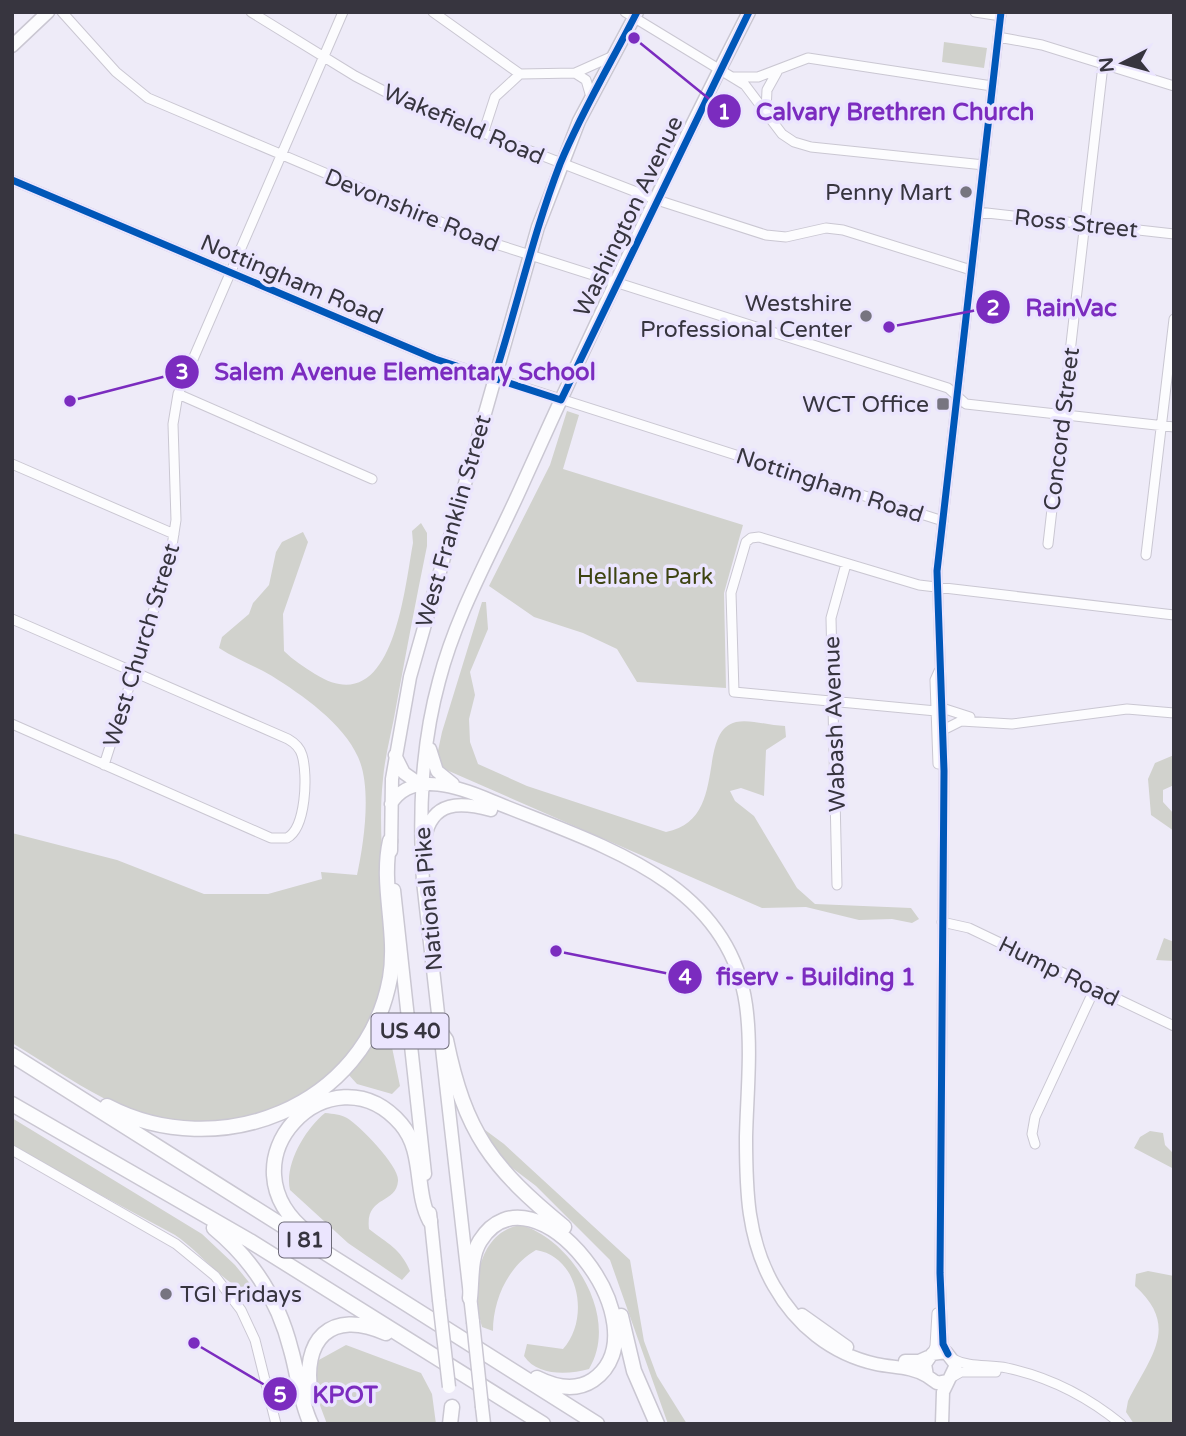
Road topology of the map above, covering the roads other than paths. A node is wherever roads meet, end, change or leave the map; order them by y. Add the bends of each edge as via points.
1 (48, 12) edge
2 (62, 12) edge
3 (251, 12) edge
4 (343, 12) edge
5 (433, 12) edge
6 (749, 12) edge
7 (975, 12) edge
8 (632, 14) edge
9 (1001, 14) edge
10 (998, 37) junction
11 (12, 46) edge
12 (321, 56) junction
13 (613, 57) junction
14 (1103, 65) junction
15 (719, 71) junction
16 (779, 71) junction
17 (575, 73) junction
18 (520, 74) junction
19 (763, 75) junction
20 (732, 77) junction
21 (992, 86) junction
22 (1174, 86) edge
23 (767, 90) junction
24 (591, 97) junction
25 (766, 113) junction
26 (483, 134) junction
27 (279, 156) junction
28 (561, 164) junction
29 (984, 164) junction
30 (12, 180) edge
31 (657, 200) junction
32 (978, 212) junction
33 (1085, 224) junction
34 (1174, 234) edge
35 (530, 256) junction
36 (971, 270) junction
37 (229, 273) junction
38 (617, 284) junction
39 (1174, 319) edge
40 (495, 378) junction
41 (178, 394) junction
42 (957, 396) junction
43 (561, 400) junction
44 (1063, 415) junction
45 (1162, 426) junction
46 (1174, 428) edge
47 (12, 464) edge
48 (372, 479) dead end
49 (943, 522) junction
50 (174, 534) junction
51 (1048, 544) dead end
52 (1146, 555) dead end
53 (846, 564) junction
54 (937, 588) junction
55 (1174, 615) edge
56 (12, 619) edge
57 (134, 672) junction
58 (834, 701) junction
59 (939, 710) junction
60 (1174, 713) edge
61 (985, 722) junction
62 (12, 724) edge
63 (428, 728) junction
64 (943, 730) junction
65 (395, 755) junction
66 (104, 765) junction
67 (421, 784) junction
68 (942, 788) junction
69 (472, 793) junction
70 (390, 804) junction
71 (491, 810) junction
72 (390, 841) junction
73 (633, 864) junction
74 (423, 881) junction
75 (837, 885) dead end
76 (942, 922) junction
77 (1095, 988) junction
78 (1174, 1026) edge
79 (441, 1033) junction
80 (12, 1055) edge
81 (30, 1066) junction
82 (12, 1104) edge
83 (1035, 1144) dead end
84 (12, 1150) edge
85 (147, 1181) junction
86 (430, 1221) junction
87 (940, 1273) junction
88 (389, 1293) junction
89 (470, 1298) junction
90 (789, 1307) junction
91 (452, 1333) junction
92 (930, 1355) junction
93 (951, 1356) junction
94 (463, 1373) junction
95 (1026, 1374) junction
96 (928, 1378) junction
97 (951, 1378) junction
98 (452, 1407) joint
99 (276, 1424) edge
100 (311, 1424) edge
101 (320, 1424) edge
102 (452, 1424) edge
103 (484, 1424) edge
104 (541, 1424) edge
105 (597, 1424) edge
106 (656, 1424) edge
107 (937, 1424) edge
108 (942, 1424) edge
109 (1121, 1424) edge

1 - 11 main road
2 - 27 street, Devonshire Road via 140,92
3 - 12 street, Wakefield Road
4 - 12 street, West Church Street
5 - 18 street
6 - 15 main road, Washington Avenue / US 40
7 - 9 street
8 - 13 main road, West Franklin Street / US 40
8 - 15 street
9 - 10 street
10 - 14 street via 1042,45
10 - 21 street
12 - 26 street, Wakefield Road via 409,104
12 - 27 street, West Church Street
13 - 17 street
13 - 24 main road, West Franklin Street / US 40
14 - 22 street
14 - 33 street, Concord Street
15 - 20 street
15 - 31 main road, Washington Avenue / US 40
16 - 19 street
16 - 21 street via 800,60 816,59
16 - 23 street
17 - 18 street
17 - 24 street via 586,80
18 - 26 street via 495,97
19 - 20 street
19 - 23 street
20 - 25 street via 753,92
21 - 29 street
23 - 25 street
24 - 28 main road, West Franklin Street / US 40
25 - 29 street via 782,134 811,147
26 - 28 street, Wakefield Road
27 - 35 street, Devonshire Road via 446,227
27 - 37 street, West Church Street
28 - 31 street, Wakefield Road
28 - 35 main road, West Franklin Street / US 40
29 - 32 street
30 - 37 street, Nottingham Road
31 - 36 street, Wakefield Road via 766,235 843,230
31 - 38 main road, Washington Avenue / US 40
32 - 33 street, Ross Street
32 - 36 street
33 - 34 street, Ross Street
33 - 44 street, Concord Street
35 - 38 street, Devonshire Road
35 - 40 main road, West Franklin Street / US 40
36 - 42 street
37 - 40 street, Nottingham Road via 435,359
37 - 41 street, West Church Street
38 - 42 street, Devonshire Road via 948,388
38 - 43 main road, Washington Avenue / US 40
39 - 45 street
40 - 43 street, Nottingham Road
40 - 65 main road, West Franklin Street / US 40 via 423,626
41 - 48 street
41 - 50 street, West Church Street via 173,424
42 - 44 street, Devonshire Road via 966,404
42 - 49 street
43 - 49 street, Nottingham Road
43 - 63 main road, National Pike / US 40 via 459,621
44 - 45 street, Devonshire Road
44 - 51 street, Concord Street
45 - 46 street, Devonshire Road
45 - 52 street
47 - 50 street
49 - 54 street
50 - 57 street, West Church Street via 165,582
53 - 54 street
53 - 58 street, Wabash Avenue via 831,618
53 - 58 street via 751,538 743,548 731,593 734,692
54 - 55 street
54 - 59 street via 939,671 935,680
56 - 57 street
57 - 66 street, West Church Street
57 - 66 street via 297,745 304,764 299,828 287,838 271,838
58 - 59 street
58 - 75 street, Wabash Avenue
59 - 61 street
59 - 64 street
59 - 68 street
60 - 61 street via 1127,709 1012,724
61 - 64 street via 957,721
62 - 66 street
63 - 67 main road, National Pike / US 40
63 - 69 main road via 436,771
64 - 68 street
65 - 67 main road via 404,773
65 - 70 main road, West Franklin Street / US 40
67 - 69 main road
67 - 70 main road via 402,792
67 - 71 main road
67 - 74 main road, National Pike / US 40
68 - 76 street
69 - 73 main road
70 - 72 main road, National Pike / US 40
71 - 73 main road
71 - 74 main road via 456,804 432,820 425,840
72 - 81 highway via 393,940 384,999 351,1058 305,1100 274,1116 233,1128 168,1128 112,1109
72 - 86 main road, National Pike / US 40
73 - 90 main road via 673,884 707,915 737,970 746,1007 749,1218 764,1267
74 - 79 main road, National Pike / US 40
76 - 77 street, Hump Road via 970,928
76 - 87 street
77 - 78 street, Hump Road
77 - 83 street via 1035,1117
79 - 89 main road, National Pike / US 40
79 - 106 highway via 465,1111 487,1153 525,1195 583,1244 606,1276 634,1371
80 - 81 highway, I 81
81 - 88 highway, I 81
82 - 85 highway, I 81
84 - 99 street via 176,1244 215,1276 241,1310 255,1340
85 - 94 highway, I 81
85 - 100 highway via 226,1238 260,1278 286,1329
86 - 88 highway via 410,1137 383,1109 359,1100 329,1101 301,1113 284,1133 274,1174 286,1212
86 - 98 main road, National Pike / US 40, bridge
87 - 92 street via 936,1339
87 - 93 street via 943,1344
88 - 91 highway, I 81
89 - 91 highway via 476,1250 488,1231 510,1219 534,1220 561,1235 589,1265 611,1311 614,1351 596,1378 567,1387 545,1382
89 - 103 main road, National Pike / US 40, bridge
90 - 92 main road via 864,1354 913,1362
90 - 96 main road via 809,1331 835,1348 870,1362 913,1368
91 - 105 highway, I 81
92 - 93 main road
92 - 96 main road via 924,1366
93 - 95 street via 964,1364
93 - 97 main road
94 - 101 highway via 371,1326 339,1325 315,1343 308,1364
94 - 104 highway, I 81
95 - 97 street via 969,1372
95 - 109 street via 1082,1396
96 - 97 main road via 939,1383
96 - 107 main road via 935,1392
97 - 108 main road via 943,1392
98 - 102 highway

